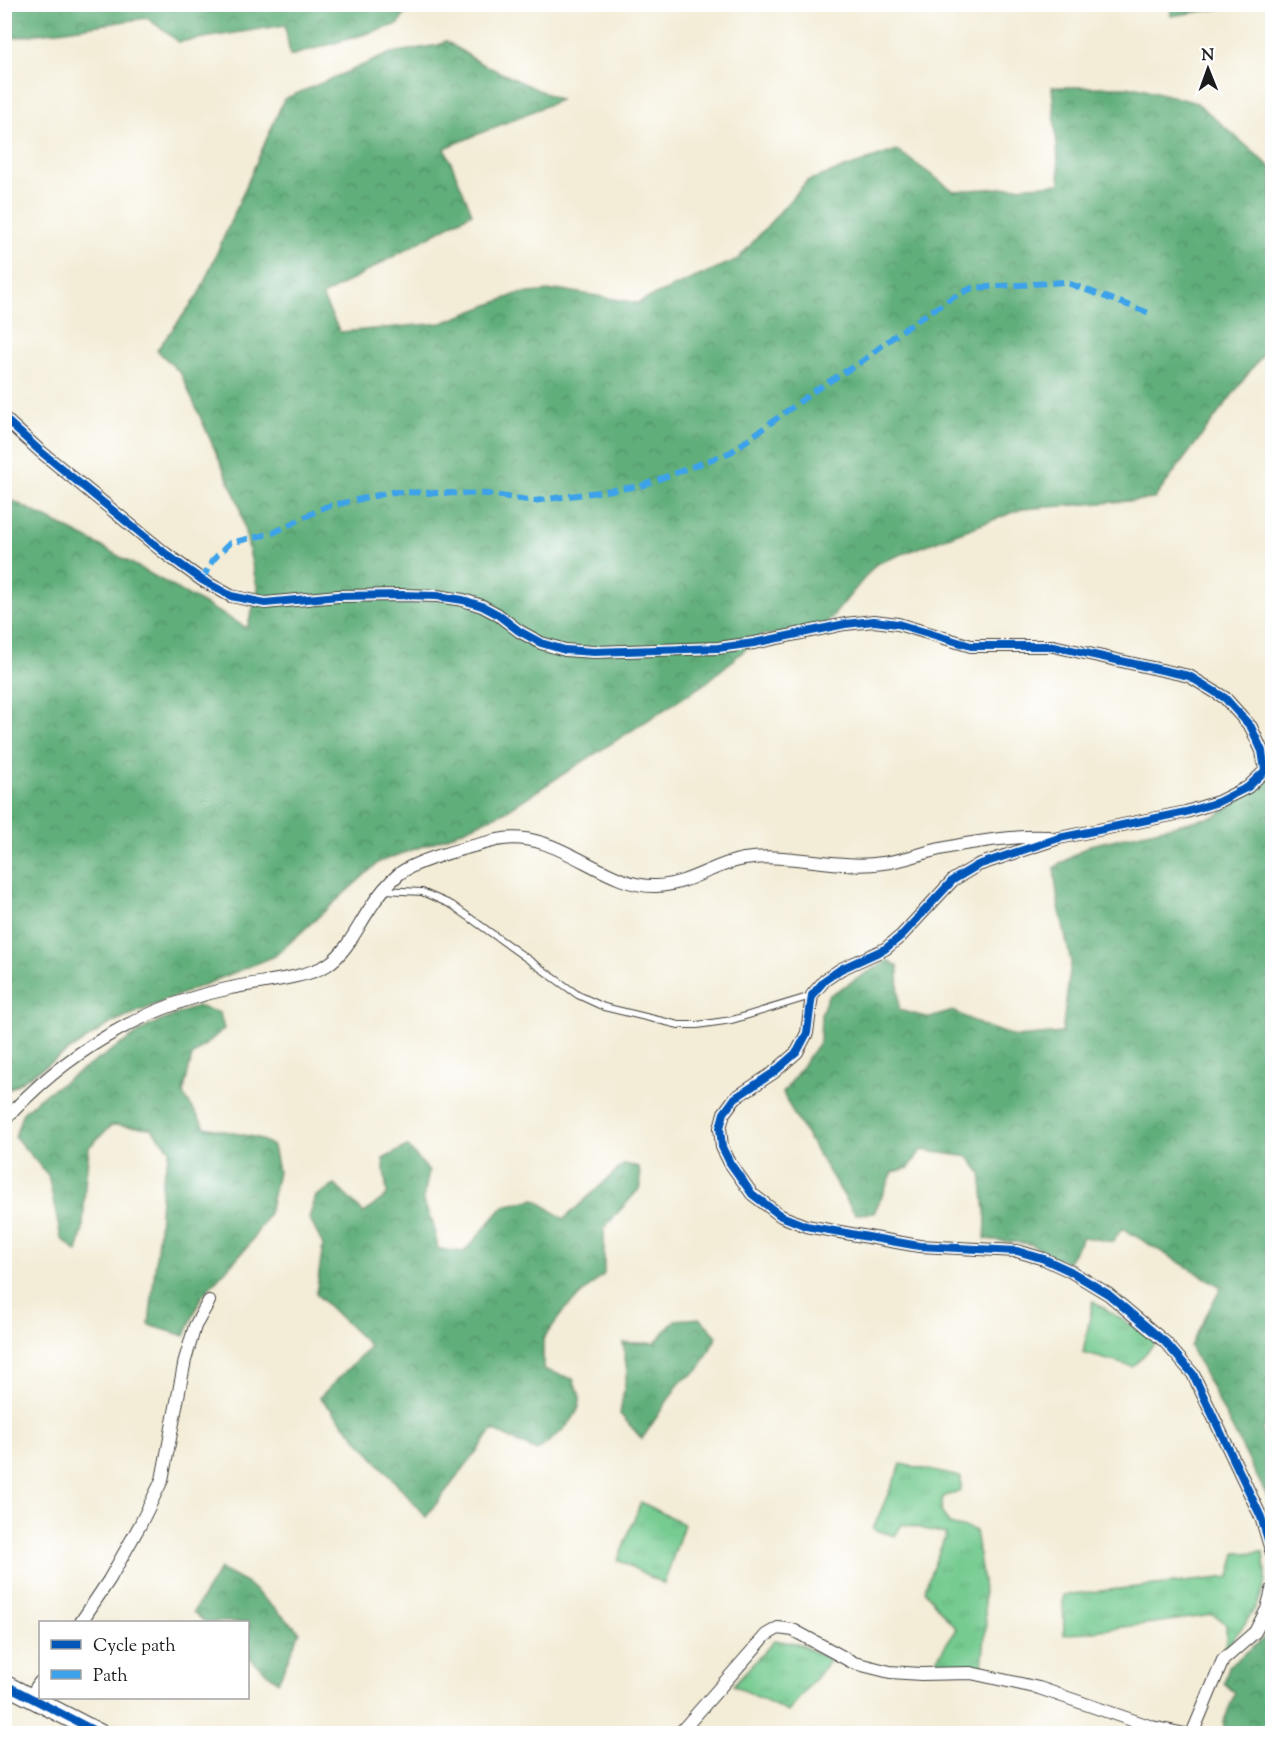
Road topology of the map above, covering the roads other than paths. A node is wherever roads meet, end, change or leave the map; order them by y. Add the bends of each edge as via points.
1 (4, 418) edge
2 (1269, 767) edge
3 (1059, 838) junction
4 (384, 890) junction
5 (812, 995) junction
6 (4, 1121) edge
7 (208, 1301) dead end
8 (1272, 1553) edge
9 (1272, 1590) edge
10 (82, 1621) edge
11 (4, 1684) edge
12 (39, 1684) edge
13 (30, 1697) junction
14 (101, 1734) edge
15 (680, 1734) edge
16 (1185, 1734) edge
17 (1192, 1734) edge

1 - 2 street via 166,554 231,596 265,603 402,595 463,600 482,606 541,643 594,652 718,648 874,621 898,624 971,646 1053,646 1189,676 1225,698 1251,727
2 - 3 street via 1248,787 1218,802
3 - 4 street via 970,843 882,864 745,859 692,879 653,886 628,882 544,843 523,838 500,840 424,861 400,873
3 - 5 street via 978,865 953,879 901,936 885,949 825,980
4 - 5 lane via 422,892 452,905 578,995 636,1015 697,1025 732,1020
4 - 6 street via 342,951 326,965 166,1006 129,1023 62,1067
5 - 8 street via 807,1033 797,1052 735,1098 724,1113 720,1128 722,1147 752,1194 781,1216 806,1226 919,1246 1017,1251 1070,1271 1108,1294 1165,1342 1193,1374 1261,1517
7 - 10 street via 195,1326 185,1360 162,1480 109,1580
9 - 17 street via 1255,1632 1223,1660
11 - 13 main road
12 - 13 street
13 - 14 main road
15 - 16 street via 766,1635 778,1628 793,1630 854,1663 890,1672 971,1673 1039,1688 1152,1727

